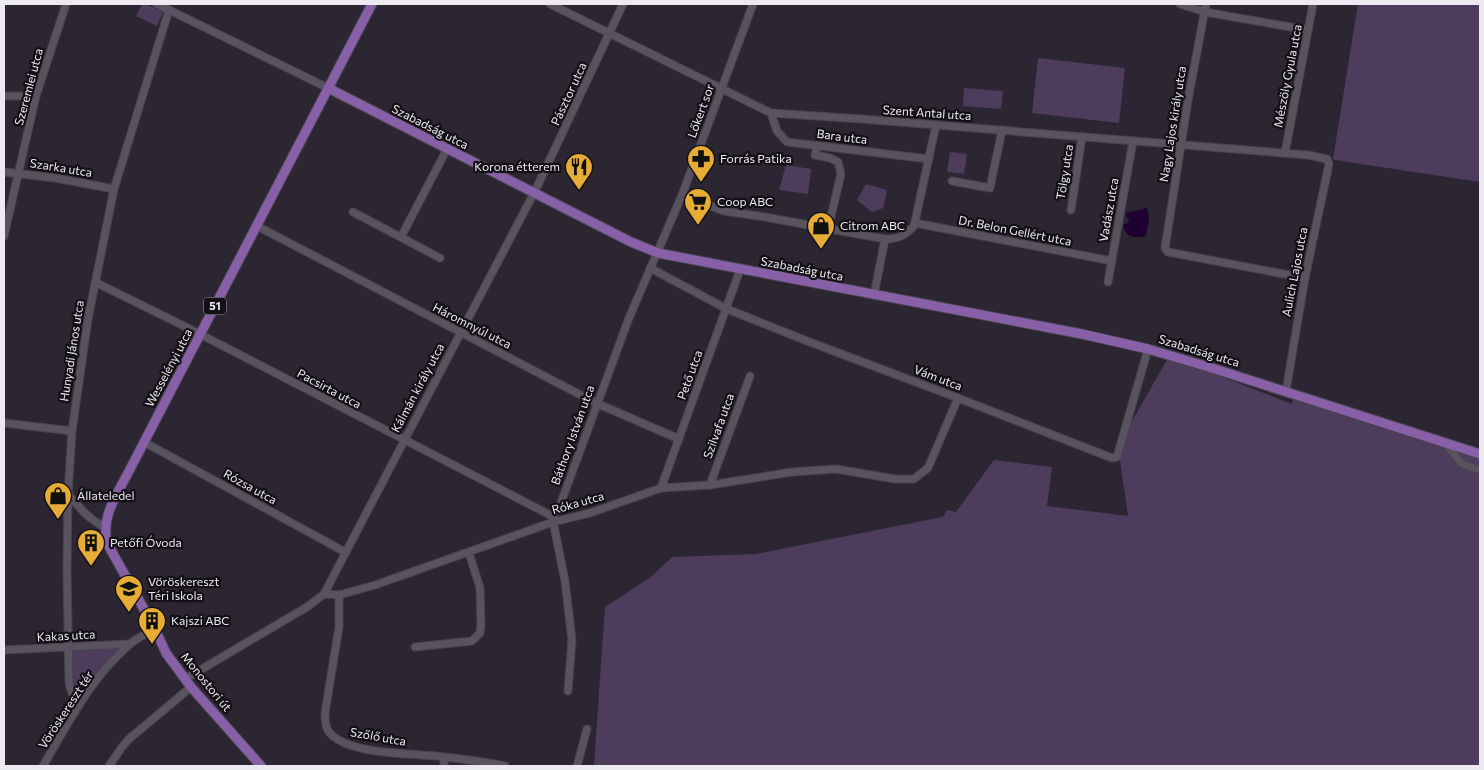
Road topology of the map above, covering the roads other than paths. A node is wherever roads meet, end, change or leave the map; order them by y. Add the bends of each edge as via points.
1 (66, 4) edge
2 (157, 4) edge
3 (372, 4) edge
4 (550, 4) edge
5 (623, 4) edge
6 (754, 4) edge
7 (1180, 4) edge
8 (1206, 4) edge
9 (1313, 4) edge
10 (169, 10) junction
11 (1205, 12) junction
12 (1308, 30) junction
13 (609, 34) junction
14 (328, 88) junction
15 (721, 89) junction
16 (4, 96) edge
17 (36, 96) junction
18 (771, 113) junction
19 (936, 125) junction
20 (1002, 130) junction
21 (1082, 137) junction
22 (1133, 141) junction
23 (1181, 145) junction
24 (818, 146) junction
25 (447, 150) junction
26 (1285, 153) junction
27 (928, 159) junction
28 (1327, 159) joint
29 (4, 172) edge
30 (19, 173) junction
31 (952, 181) dead end
32 (114, 189) junction
33 (533, 193) junction
34 (682, 195) junction
35 (1071, 210) dead end
36 (354, 212) dead end
37 (915, 223) junction
38 (257, 226) junction
39 (828, 229) junction
40 (4, 236) edge
41 (401, 237) junction
42 (885, 239) junction
43 (658, 253) junction
44 (440, 258) dead end
45 (1112, 261) junction
46 (650, 268) junction
47 (740, 270) junction
48 (1304, 278) junction
49 (95, 282) junction
50 (1108, 282) dead end
51 (874, 295) junction
52 (727, 309) junction
53 (460, 333) junction
54 (200, 335) junction
55 (1148, 349) junction
56 (750, 376) dead end
57 (1286, 391) junction
58 (958, 398) junction
59 (596, 403) junction
60 (4, 422) edge
61 (72, 431) junction
62 (679, 439) junction
63 (403, 440) junction
64 (144, 442) junction
65 (1444, 443) junction
66 (1480, 454) edge
67 (1480, 470) edge
68 (710, 484) junction
69 (661, 488) junction
70 (68, 494) junction
71 (553, 519) junction
72 (105, 527) junction
73 (345, 552) junction
74 (469, 553) junction
75 (324, 594) junction
76 (339, 595) junction
77 (155, 629) junction
78 (130, 644) junction
79 (68, 647) junction
80 (415, 647) dead end
81 (4, 650) edge
82 (185, 679) junction
83 (191, 687) junction
84 (568, 691) dead end
85 (82, 700) junction
86 (587, 729) dead end
87 (444, 756) junction
88 (43, 766) edge
89 (109, 766) edge
90 (261, 766) edge
91 (444, 766) edge
92 (506, 766) edge
93 (577, 766) edge

1 - 17 street, Szeremlei utca
2 - 10 street, Szabadság utca
3 - 14 main road, 51
4 - 13 street, Szent Antal utca
5 - 13 street, Pásztor utca
6 - 15 street, Lőkert sor
7 - 11 street
8 - 11 street, Nagy Lajos király utca
9 - 12 street, Mészöly Gyula utca
10 - 14 street, Szabadság utca
10 - 32 street, Hunyadi János utca
11 - 12 street
11 - 23 street, Nagy Lajos király utca
12 - 26 street, Mészöly Gyula utca
13 - 15 street, Szent Antal utca
13 - 33 street, Pásztor utca
14 - 25 main road, Szabadság utca
14 - 38 main road, Wesselényi utca / 51
15 - 18 street, Szent Antal utca
15 - 34 street, Lőkert sor
16 - 17 street
17 - 30 street, Szeremlei utca
18 - 19 street, Szent Antal utca
18 - 24 street, Bara utca via 777,131 787,142
19 - 20 street, Szent Antal utca
19 - 27 street
20 - 21 street, Szent Antal utca
20 - 31 street via 990,188
21 - 22 street, Szent Antal utca
21 - 35 street, Tölgy utca
22 - 23 street, Szent Antal utca
22 - 45 street, Vadász utca
23 - 26 street, Szent Antal utca
23 - 48 street, Nagy Lajos király utca via 1165,248 1168,252
24 - 27 street, Bara utca
24 - 39 street via 815,155 838,162 841,174
25 - 33 main road, Szabadság utca
25 - 41 street
26 - 28 street, Szent Antal utca
27 - 37 street
28 - 48 street, Aulich Lajos utca via 1329,164
29 - 30 street, Szarka utca
30 - 32 street, Szarka utca
30 - 40 street, Szeremlei utca
32 - 49 street, Hunyadi János utca
33 - 43 main road, Szabadság utca
33 - 53 street, Kálmán király utca
34 - 39 street via 724,211
34 - 43 street, Lőkert sor
36 - 41 street
37 - 42 street via 906,234 896,239
37 - 45 street, Dr. Belon Gellért utca
38 - 53 street, Háromnyúl utca
38 - 54 main road, Wesselényi utca / 51
39 - 42 street
41 - 44 street
42 - 51 street
43 - 46 street, Báthory István utca
43 - 47 main road, Szabadság utca
45 - 50 street, Vadász utca
46 - 52 street, Vám utca
46 - 59 street, Báthory István utca
47 - 51 main road, Szabadság utca
47 - 52 street, Pető utca
48 - 57 street, Aulich Lajos utca
49 - 54 street, Pacsirta utca
49 - 61 street, Hunyadi János utca
51 - 55 main road, Szabadság utca
52 - 58 street, Vám utca
52 - 62 street, Pető utca
53 - 59 street, Háromnyúl utca
53 - 63 street, Kálmán király utca
54 - 63 street, Pacsirta utca
54 - 64 main road, Wesselényi utca / 51
55 - 57 main road, Szabadság utca
55 - 58 street, Vám utca via 1117,457 1112,458
56 - 68 street, Szilvafa utca
57 - 65 main road, Szabadság utca
58 - 68 street, Róka utca via 928,468 914,479 836,469
59 - 62 street, Háromnyúl utca
59 - 71 street, Báthory István utca
60 - 61 street
61 - 70 street, Hunyadi János utca
62 - 69 street, Pető utca
63 - 71 street, Pacsirta utca
63 - 73 street, Kálmán király utca
64 - 72 main road, Wesselényi utca / 51 via 108,512
64 - 73 street, Rózsa utca
65 - 66 main road, Szabadság utca
65 - 67 street via 1462,464
68 - 69 street, Róka utca
69 - 71 street, Róka utca via 590,513
70 - 72 street
70 - 79 street, Hunyadi János utca
71 - 74 street, Róka utca
71 - 84 street via 572,640
72 - 77 main road, Monostori út via 107,543
73 - 75 street, Kálmán király utca
74 - 76 street, Róka utca
74 - 80 street via 480,588 480,633 472,641
75 - 76 street, Róka utca
75 - 82 street
76 - 87 street, Szőlő utca via 339,627 325,727 337,739 351,746
77 - 78 street, Vöröskereszt tér
77 - 82 main road, Monostori út via 166,653
78 - 79 street, Kakas utca
78 - 85 street, Vöröskereszt tér
79 - 81 street, Kakas utca
79 - 85 street, Hunyadi János utca via 69,683 72,693
82 - 83 main road, Monostori út
83 - 89 street via 129,739
83 - 90 main road, Monostori út
85 - 88 street, Vöröskereszt tér
86 - 93 street
87 - 91 street
87 - 92 street, Szőlő utca

